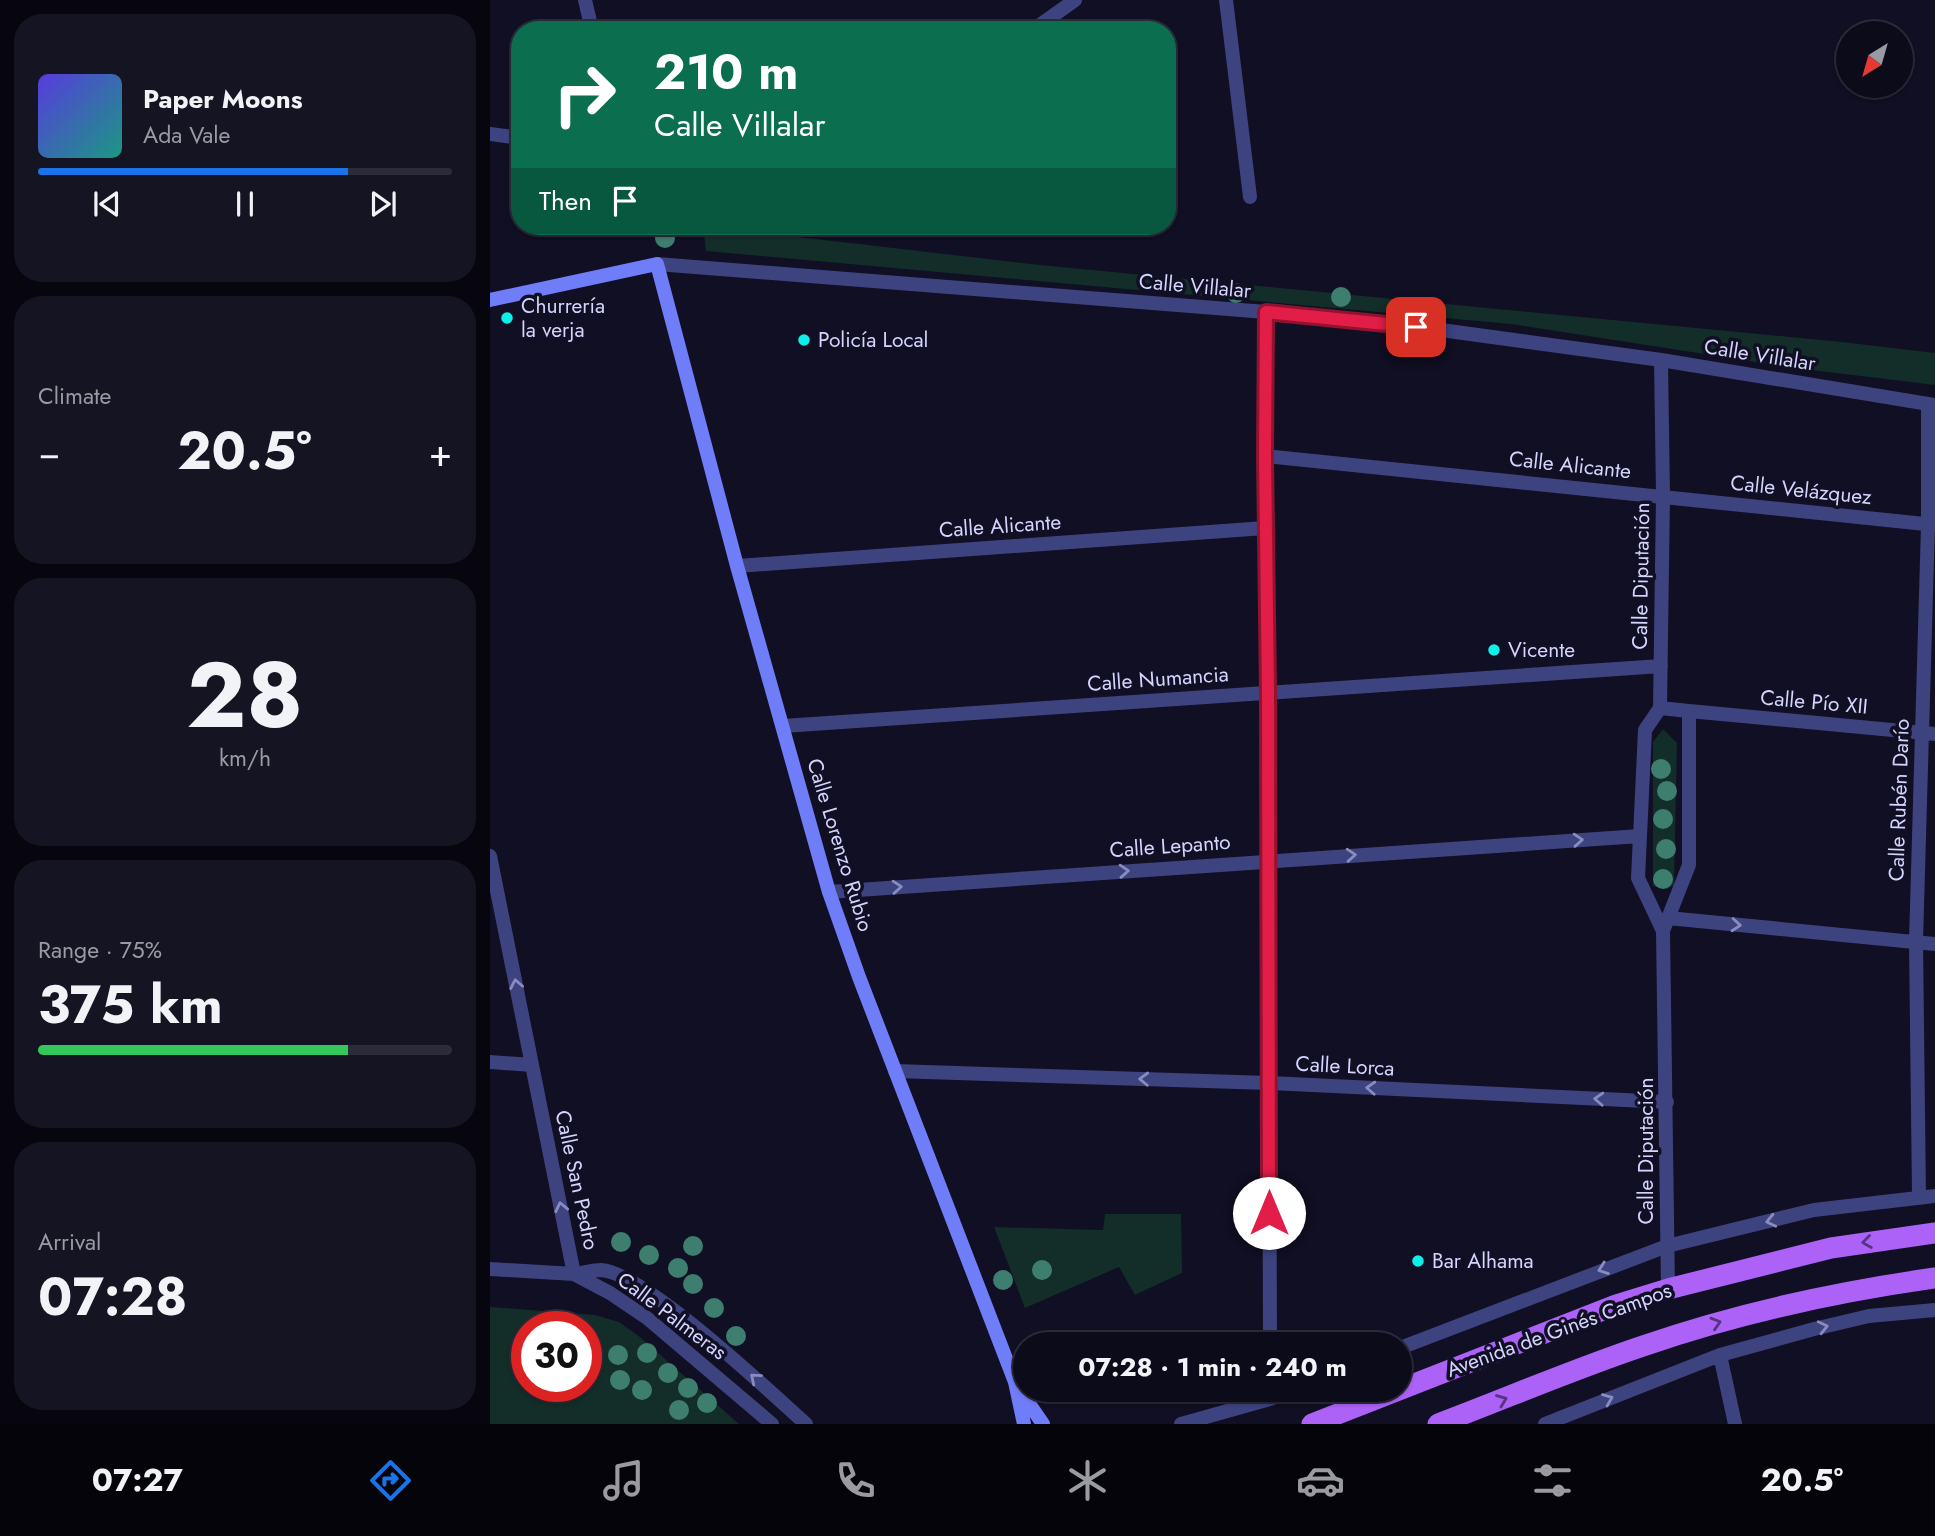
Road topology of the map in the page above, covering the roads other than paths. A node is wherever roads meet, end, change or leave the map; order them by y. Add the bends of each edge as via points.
1 (585, 0) edge
2 (1075, 0) edge
3 (1226, 0) edge
4 (590, 21) edge
5 (1046, 21) edge
6 (490, 134) edge
7 (511, 137) edge
8 (1250, 197) dead end
9 (657, 264) junction
10 (490, 300) edge
11 (1266, 312) junction
12 (1661, 360) junction
13 (1931, 405) edge
14 (1265, 456) junction
15 (1663, 496) junction
16 (1932, 525) edge
17 (1265, 527) junction
18 (737, 566) junction
19 (1661, 666) junction
20 (1268, 692) junction
21 (1660, 708) junction
22 (1689, 711) junction
23 (783, 726) junction
24 (1929, 734) edge
25 (1640, 836) junction
26 (490, 856) edge
27 (1268, 860) junction
28 (829, 892) junction
29 (1666, 925) junction
30 (1916, 941) junction
31 (1935, 944) edge
32 (490, 1062) edge
33 (532, 1065) junction
34 (895, 1071) junction
35 (1269, 1083) junction
36 (1667, 1102) junction
37 (1935, 1196) edge
38 (1919, 1197) junction
39 (1935, 1233) edge
40 (1667, 1245) junction
41 (490, 1269) edge
42 (574, 1274) junction
43 (1935, 1278) edge
44 (1668, 1289) junction
45 (1935, 1310) edge
46 (1270, 1332) edge
47 (1412, 1343) edge
48 (1720, 1355) junction
49 (1013, 1377) edge
50 (1019, 1402) edge
51 (1028, 1402) edge
52 (1246, 1402) edge
53 (772, 1424) edge
54 (806, 1424) edge
55 (1024, 1424) edge
56 (1043, 1424) edge
57 (1181, 1424) edge
58 (1312, 1424) edge
59 (1438, 1424) edge
60 (1545, 1424) edge
61 (1735, 1424) edge

1 - 4 street
2 - 5 street
3 - 8 street
6 - 7 street
9 - 10 main road
9 - 11 street, Calle Villalar
9 - 18 main road, Calle Lorenzo Rubio
11 - 12 street, Calle Villalar
11 - 14 street
12 - 13 street, Calle Villalar
12 - 15 street, Calle Diputación
13 - 16 street, Calle Rubén Darío
14 - 15 street, Calle Alicante
14 - 17 street
15 - 16 street, Calle Velázquez
15 - 19 street, Calle Diputación
16 - 24 street, Calle Rubén Darío
17 - 18 street, Calle Alicante
17 - 20 street
18 - 23 main road, Calle Lorenzo Rubio
19 - 20 street, Calle Numancia
19 - 21 street, Calle Diputación
20 - 23 street, Calle Numancia
20 - 27 street
21 - 22 street, Calle Pío XII
21 - 25 street via 1645,730
22 - 24 street, Calle Pío XII
22 - 29 street via 1689,865
23 - 28 main road, Calle Lorenzo Rubio
24 - 30 street, Calle Rubén Darío
27 -> 25 street, Calle Lepanto
25 - 29 street via 1639,878
33 -> 26 street, Calle San Pedro
28 -> 27 street, Calle Lepanto
27 - 35 street
28 - 34 main road, Calle Lorenzo Rubio
29 -> 30 street
29 - 36 street, Calle Diputación
30 - 31 street
30 - 38 street, Calle Rubén Darío
32 - 33 street
42 -> 33 street, Calle San Pedro
35 -> 34 street, Calle Lorca
34 - 49 main road, Calle Lorenzo Rubio
36 -> 35 street, Calle Lorca
35 - 46 street
36 - 40 street, Calle Diputación
37 - 38 street, Avenida de Ginés Campos
38 -> 40 street, Avenida de Ginés Campos via 1814,1210
39 -> 44 main road, Avenida de Ginés Campos via 1831,1248
40 - 44 street, Calle Diputación
40 -> 47 street, Avenida de Ginés Campos
41 - 42 street, Calle Palmeras
42 - 53 street, Calle Palmeras via 647,1318
54 -> 42 street, Calle San Pedro via 662,1301 625,1278 601,1270
59 -> 43 main road, Avenida de Ginés Campos via 1644,1345 1752,1312
44 - 58 main road, Avenida de Ginés Campos
48 -> 45 street via 1869,1317
60 -> 48 street
48 - 61 street
50 - 55 main road, Calle Lorenzo Rubio
51 - 56 main road
52 - 57 street

